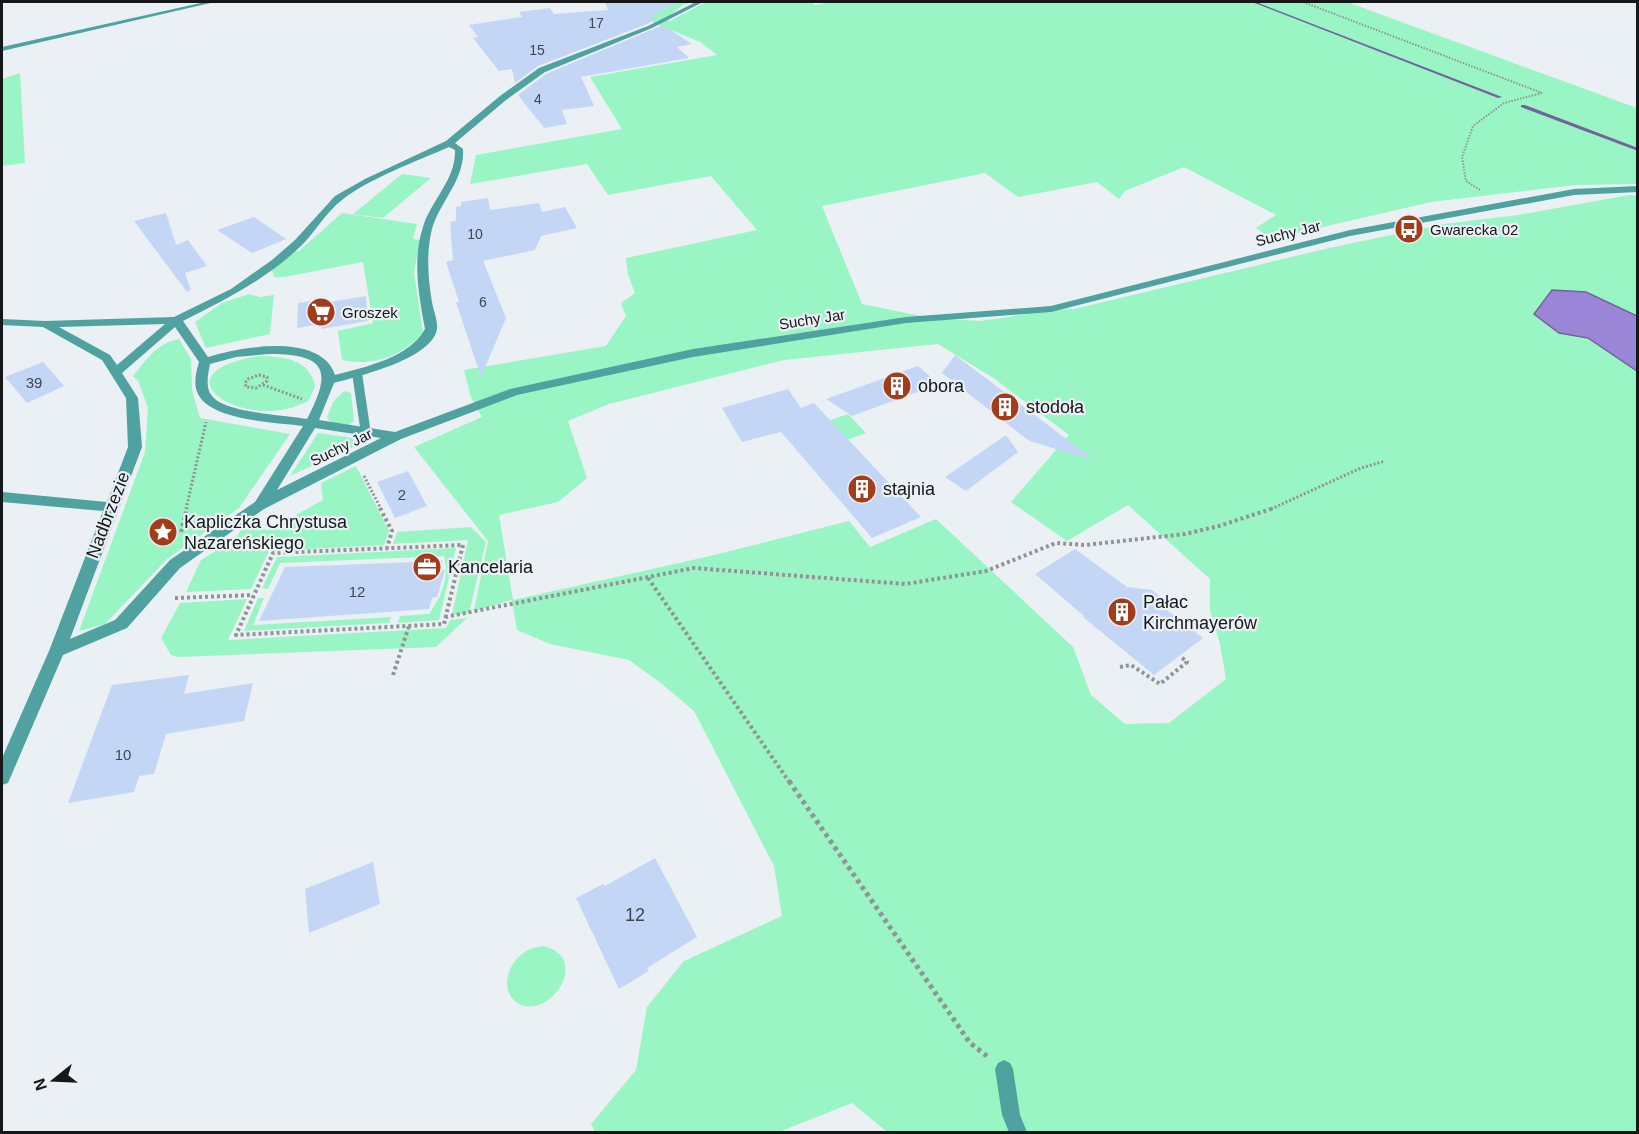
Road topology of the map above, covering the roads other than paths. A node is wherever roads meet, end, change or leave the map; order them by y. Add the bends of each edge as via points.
1 (212, 2) edge
2 (700, 2) edge
3 (2, 49) edge
4 (449, 143) junction
5 (1638, 189) edge
6 (176, 320) junction
7 (2, 322) edge
8 (45, 324) junction
9 (205, 362) junction
10 (116, 373) junction
11 (357, 373) junction
12 (330, 380) junction
13 (311, 425) junction
14 (366, 434) junction
15 (396, 436) junction
16 (2, 497) edge
17 (259, 506) junction
18 (111, 507) junction
19 (57, 651) junction
20 (2, 777) edge
21 (1004, 1069) road end
22 (1018, 1132) edge

1 - 3 street
2 - 4 street via 650,27 542,70
4 - 6 street via 338,198 276,262 235,291
4 - 11 street via 459,149 460,164 428,226 423,252 429,337 402,355
5 - 15 street, Suchy Jar via 1574,192 1456,212 1322,240 1051,309 906,320 693,353 514,393
6 - 8 street
6 - 9 street
6 - 10 street
7 - 8 street, Nadbrzezie
8 - 10 street, Nadbrzezie via 106,358
9 - 12 street via 273,350 299,351 321,362
9 - 13 street via 202,393 217,408
10 - 18 street, Nadbrzezie via 132,398 135,447
11 - 12 street
11 - 14 lane
12 - 13 street
13 - 14 street
13 - 17 street
14 - 15 street
15 - 17 street, Suchy Jar
16 - 18 street
17 - 19 street, Suchy Jar via 175,564 121,624
18 - 19 street, Nadbrzezie
19 - 20 street, Nadbrzezie
21 - 22 lane via 1011,1115

